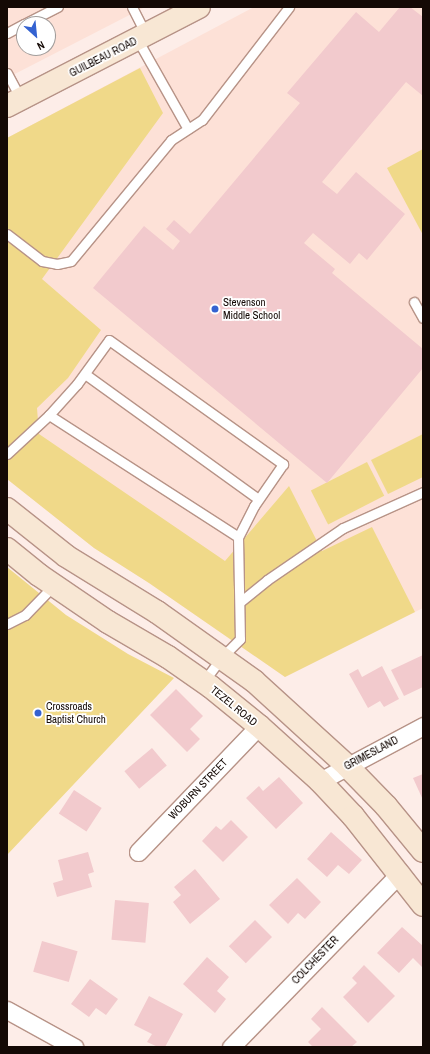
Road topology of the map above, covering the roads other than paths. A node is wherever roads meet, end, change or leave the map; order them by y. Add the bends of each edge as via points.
1 (58, 7) edge
2 (132, 7) edge
3 (199, 7) edge
4 (289, 7) edge
5 (40, 16) edge
6 (16, 28) edge
7 (7, 33) edge
8 (141, 37) junction
9 (7, 73) edge
10 (14, 103) edge
11 (188, 129) junction
12 (7, 234) edge
13 (414, 302) dead end
14 (423, 318) edge
15 (85, 374) junction
16 (49, 415) junction
17 (7, 454) edge
18 (423, 492) edge
19 (258, 499) junction
20 (7, 509) edge
21 (238, 537) junction
22 (7, 549) edge
23 (54, 585) junction
24 (240, 602) junction
25 (7, 624) edge
26 (222, 656) junction
27 (203, 682) junction
28 (259, 726) junction
29 (423, 726) edge
30 (347, 766) junction
31 (320, 781) junction
32 (423, 851) edge
33 (138, 852) dead end
34 (400, 873) junction
35 (423, 905) edge
36 (7, 1010) edge
37 (74, 1047) edge
38 (231, 1047) edge

1 - 5 lane
2 - 8 lane
3 - 8 main road, GUILBEAU ROAD
4 - 11 lane via 202,120
6 - 7 lane
8 - 10 main road, GUILBEAU ROAD
8 - 11 lane
9 - 10 lane
11 - 12 lane via 171,140 71,261 57,264 42,261
13 - 14 lane
15 - 16 lane
15 - 19 lane
15 - 19 lane via 109,340 283,464
16 - 17 lane
16 - 21 lane
18 - 24 lane via 343,528 267,580
19 - 21 lane
20 - 26 main road via 66,556
21 - 24 lane
22 - 23 main road, TEZEL ROAD
23 - 25 lane via 25,615
23 - 27 main road, TEZEL ROAD
24 - 26 lane via 240,639
26 - 27 lane
26 - 30 main road via 254,681
27 - 28 main road, TEZEL ROAD
28 - 31 main road, TEZEL ROAD
28 - 33 street, WOBURN STREET
29 - 30 street, GRIMESLAND
30 - 31 street, GRIMESLAND
30 - 32 main road via 386,806
31 - 34 main road, TEZEL ROAD
34 - 35 main road, TEZEL ROAD
34 - 38 street, COLCHESTER
36 - 37 street

